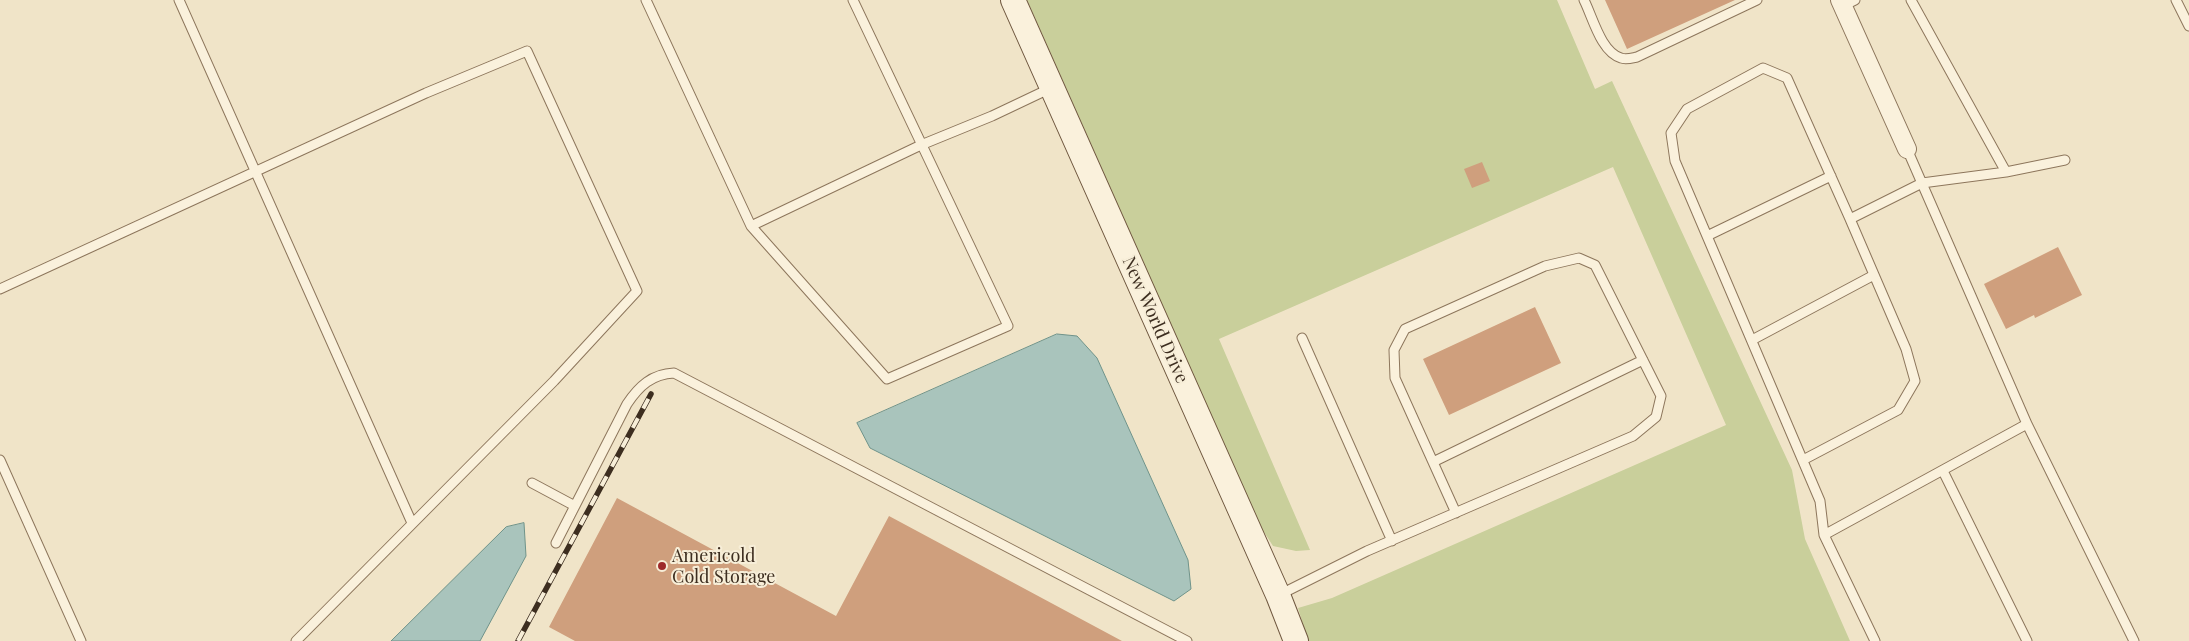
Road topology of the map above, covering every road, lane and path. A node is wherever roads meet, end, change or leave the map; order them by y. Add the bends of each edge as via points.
1 (179, 0) edge
2 (646, 0) edge
3 (853, 0) edge
4 (1013, 0) edge
5 (1584, 0) edge
6 (1757, 0) edge
7 (1911, 0) edge
8 (2176, 0) edge
9 (1846, 2) edge
10 (2189, 26) edge
11 (1052, 88) junction
12 (921, 145) junction
13 (1907, 149) joint
14 (2065, 160) dead end
15 (255, 171) junction
16 (2006, 172) junction
17 (1831, 176) junction
18 (1922, 183) junction
19 (1850, 219) junction
20 (751, 226) junction
21 (1708, 236) junction
22 (1874, 275) junction
23 (0, 289) edge
24 (1302, 338) dead end
25 (1752, 340) junction
26 (1643, 360) junction
27 (2027, 424) junction
28 (0, 460) edge
29 (1803, 460) junction
30 (1433, 462) junction
31 (1943, 471) junction
32 (532, 483) dead end
33 (575, 506) junction
34 (1456, 513) junction
35 (412, 523) junction
36 (1824, 535) junction
37 (1392, 541) junction
38 (556, 543) dead end
39 (1278, 595) junction
40 (80, 641) edge
41 (296, 641) edge
42 (1187, 641) edge
43 (1296, 641) edge
44 (1876, 641) edge
45 (2027, 641) edge
46 (2134, 641) edge

1 - 15 lane
2 - 20 lane
3 - 12 lane
4 - 11 street, New World Drive
5 - 6 lane via 1603,41 1612,54 1624,59 1637,57
7 - 16 lane
8 - 10 lane
9 - 13 street
11 - 12 lane
11 - 39 street, New World Drive
12 - 20 lane
12 - 20 lane via 1008,326 886,379
13 - 18 lane
14 - 16 lane
15 - 23 lane
15 - 35 lane
15 - 35 lane via 527,51 636,291 554,381
16 - 18 lane
17 - 19 lane
17 - 21 lane
17 - 21 lane via 1787,78 1763,68 1687,109 1671,133 1675,161
18 - 19 lane
18 - 27 lane
19 - 22 lane
21 - 25 lane
22 - 25 lane
22 - 29 lane via 1906,350 1915,381 1898,410
24 - 37 lane
25 - 29 lane
26 - 30 lane
26 - 30 lane via 1595,265 1579,258 1545,266 1404,329 1394,350 1396,378
26 - 34 lane via 1661,396 1656,417 1634,436
27 - 31 lane
27 - 46 lane
28 - 40 lane
29 - 36 lane via 1820,501
30 - 34 lane
31 - 36 lane
31 - 45 lane
32 - 33 lane
33 - 38 lane
33 - 42 lane via 637,389 662,374 674,373
34 - 37 lane
35 - 41 lane
36 - 44 lane
37 - 39 lane
39 - 43 street, New World Drive

